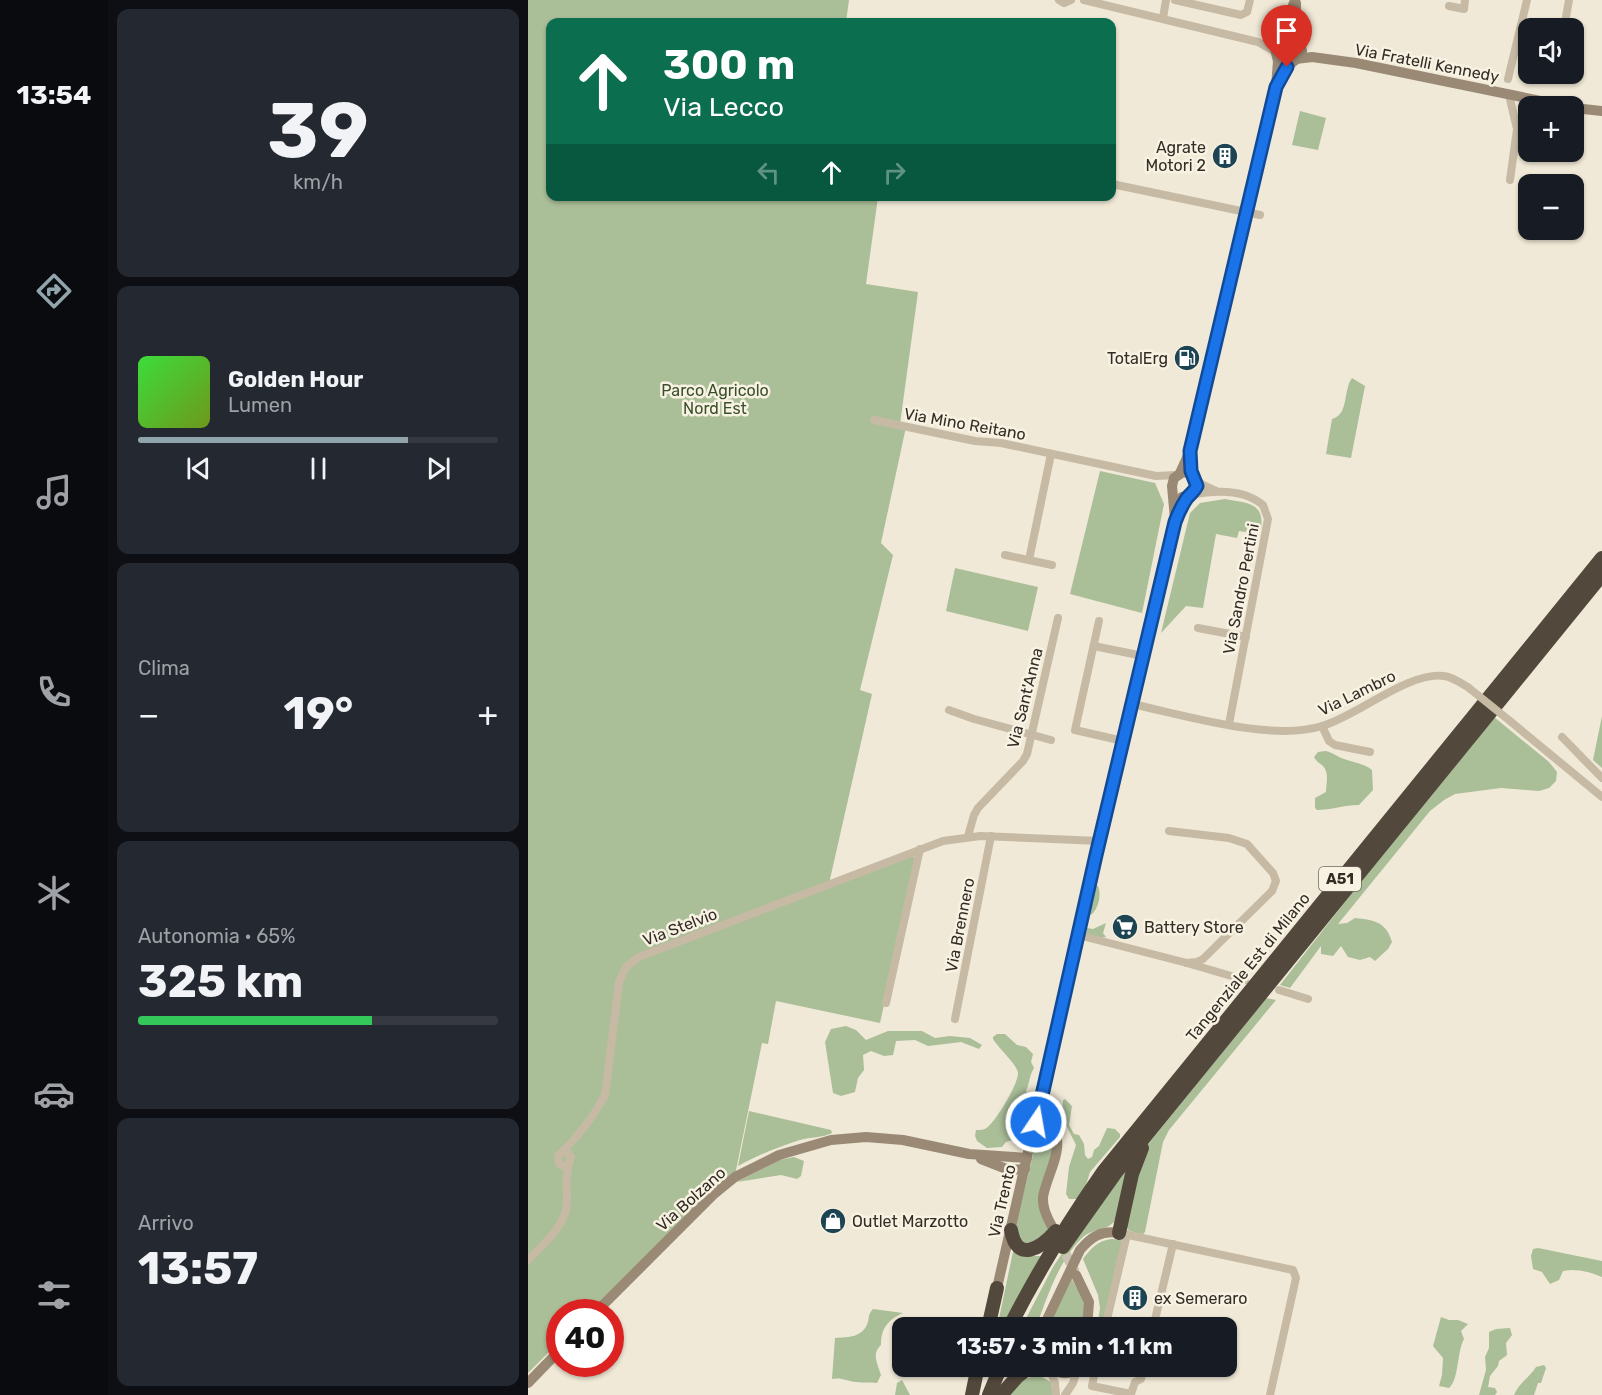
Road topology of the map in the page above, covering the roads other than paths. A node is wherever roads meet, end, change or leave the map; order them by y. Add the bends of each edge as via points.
1 (1059, 0) edge
2 (1071, 0) edge
3 (1084, 0) edge
4 (1166, 0) edge
5 (1175, 0) edge
6 (1250, 0) edge
7 (1296, 0) edge
8 (1465, 0) edge
9 (1527, 0) edge
10 (1569, 0) edge
11 (1122, 4) edge
12 (1449, 6) dead end
13 (1163, 18) junction
14 (1566, 18) edge
15 (1279, 36) junction
16 (1300, 41) junction
17 (1258, 42) junction
18 (1276, 54) junction
19 (1319, 58) junction
20 (1294, 60) junction
21 (1508, 79) dead end
22 (1276, 87) junction
23 (1509, 94) junction
24 (1518, 96) edge
25 (1584, 109) edge
26 (1602, 111) edge
27 (1510, 180) dead end
28 (1116, 185) edge
29 (1245, 212) junction
30 (1260, 216) dead end
31 (874, 420) dead end
32 (1190, 451) junction
33 (1051, 454) junction
34 (1178, 474) junction
35 (1156, 476) junction
36 (1195, 478) junction
37 (1172, 488) junction
38 (1221, 492) junction
39 (1189, 496) junction
40 (1175, 522) junction
41 (1005, 555) dead end
42 (1602, 558) edge
43 (1029, 560) junction
44 (1052, 565) dead end
45 (1602, 575) edge
46 (1058, 618) dead end
47 (1100, 621) dead end
48 (1198, 628) dead end
49 (1246, 637) junction
50 (1094, 646) junction
51 (1143, 656) junction
52 (1132, 704) junction
53 (949, 710) dead end
54 (1229, 724) junction
55 (1322, 726) junction
56 (1032, 736) junction
57 (1562, 737) dead end
58 (1051, 740) dead end
59 (1123, 741) junction
60 (1370, 752) dead end
61 (1602, 778) edge
62 (1602, 797) edge
63 (1169, 831) dead end
64 (968, 836) junction
65 (991, 836) junction
66 (1099, 841) junction
67 (920, 849) junction
68 (1078, 935) junction
69 (1187, 963) junction
70 (1245, 980) dead end
71 (1279, 990) dead end
72 (1308, 999) dead end
73 (886, 1003) dead end
74 (955, 1019) dead end
75 (1185, 1086) junction
76 (1036, 1122) junction
77 (1026, 1163) junction
78 (1082, 1203) junction
79 (1053, 1228) tunnel mouth
80 (1011, 1230) junction
81 (1123, 1233) junction
82 (1173, 1244) junction
83 (528, 1260) edge
84 (1076, 1275) tunnel mouth
85 (997, 1288) joint
86 (609, 1299) edge
87 (990, 1317) edge
88 (1015, 1317) edge
89 (1024, 1317) edge
90 (1048, 1317) edge
91 (1088, 1317) edge
92 (1107, 1317) edge
93 (1156, 1317) edge
94 (546, 1364) edge
95 (976, 1377) edge
96 (987, 1377) edge
97 (996, 1377) edge
98 (1017, 1377) edge
99 (1052, 1377) edge
100 (1071, 1377) edge
101 (1074, 1377) edge
102 (1094, 1377) edge
103 (1141, 1377) edge
104 (528, 1383) edge
105 (972, 1395) edge
106 (980, 1395) edge
107 (989, 1395) edge
108 (1001, 1395) edge
109 (1057, 1395) edge
110 (1065, 1395) edge
111 (1270, 1395) edge

1 - 2 street
3 - 11 street
4 - 13 street
5 - 6 street via 1241,15 1247,12
7 - 15 street
7 - 16 street
8 - 12 street via 1464,9
9 - 21 street
10 - 14 street
11 - 13 street
13 - 17 street
15 - 16 street via 1291,34
15 - 17 street
15 - 18 street via 1274,44
16 - 19 street
16 - 20 street via 1301,52
17 - 18 street
18 - 20 street via 1284,61
18 - 22 street
19 - 20 street, Via Fratelli Kennedy
19 - 23 street, Via Fratelli Kennedy
20 - 22 street
22 - 29 street
23 - 24 street, Via Fratelli Kennedy
23 - 27 street via 1517,129
25 - 26 street
28 - 29 street
29 - 30 street
29 - 32 street
31 - 33 street, Via Mino Reitano
32 - 34 street
32 - 36 street
33 - 35 street, Via Mino Reitano
33 - 43 street
34 - 35 street, Via Mino Reitano
34 - 36 street via 1190,473
34 - 37 street
35 - 37 street, Via Mino Reitano
36 - 38 street
36 - 39 street via 1196,490
37 - 39 street via 1178,496
37 - 40 street
38 - 39 street
38 - 49 street, Via Sandro Pertini via 1251,496 1263,505 1268,525
39 - 40 street
40 - 51 street, Via Trento
41 - 43 street
42 - 78 highway, Tangenziale Est di Milano / A51 via 1161,1099
43 - 44 street
45 - 75 highway, Tangenziale Est di Milano / A51
46 - 56 street, Via Sant'Anna
47 - 50 street
48 - 49 street
49 - 54 street, Via Sandro Pertini
50 - 51 street
50 - 59 street via 1075,730
51 - 52 street, Via Trento
52 - 54 street, Via Lambro
52 - 59 street, Via Trento
53 - 56 street
54 - 55 street, Via Lambro via 1276,731
55 - 60 street via 1335,745
55 - 62 street, Via Lambro, bridge via 1426,677 1450,677 1469,688
56 - 58 street
56 - 64 street, Via Sant'Anna via 1023,761 978,808
57 - 61 street
59 - 66 street, Via Trento
63 - 69 street via 1239,840 1253,849 1276,881 1272,891 1203,959
64 - 65 street, Via Stelvio
64 - 67 street, Via Stelvio
65 - 66 street, Via Stelvio
65 - 74 street, Via Brennero
66 - 68 street, Via Trento
67 - 73 street
67 - 83 street, Via Stelvio via 639,957 626,967 619,982 605,1095 573,1141 566,1159 565,1216
68 - 69 street
68 - 76 street, Via Trento
69 - 70 street
71 - 72 street
75 - 81 highway via 1138,1156
75 - 89 highway, Tangenziale Est di Milano / A51 via 1066,1242
76 - 77 street, Via Trento
76 - 79 street via 1053,1128 1058,1136 1043,1199
77 - 80 street, Via Trento
77 - 86 street, Via Bolzano via 1017,1171 969,1154 903,1140 866,1137 814,1144 771,1158 735,1177 713,1195
78 - 80 highway via 1037,1249 1018,1246
78 - 88 highway, Tangenziale Est di Milano / A51
80 - 85 street, Via Trento
81 - 82 street
81 - 90 street via 1100,1234 1088,1241
81 - 92 street
82 - 93 street
82 - 111 street via 1295,1272
84 - 91 street via 1089,1302
85 - 87 highway
94 - 104 street
95 - 105 highway
96 - 106 highway
97 - 107 highway
98 - 108 highway
99 - 109 street
100 - 109 street
101 - 110 street
102 - 103 street via 1092,1386 1131,1394

